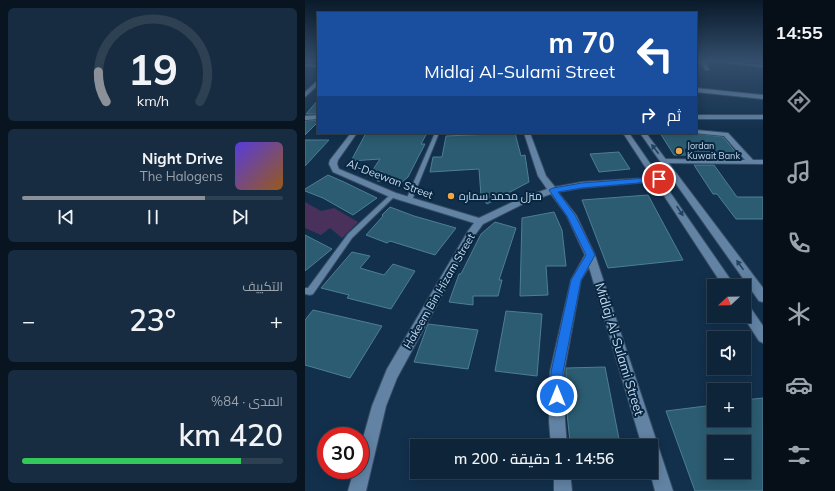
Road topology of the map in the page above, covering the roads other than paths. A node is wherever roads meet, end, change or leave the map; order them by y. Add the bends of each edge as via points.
1 (315, 84) edge
2 (697, 90) edge
3 (305, 95) edge
4 (763, 97) edge
5 (305, 117) edge
6 (316, 117) edge
7 (697, 117) edge
8 (763, 117) edge
9 (697, 132) edge
10 (353, 134) edge
11 (437, 134) edge
12 (527, 134) edge
13 (627, 134) edge
14 (644, 134) edge
15 (665, 161) junction
16 (751, 162) junction
17 (763, 162) edge
18 (659, 179) junction
19 (553, 190) junction
20 (393, 195) junction
21 (409, 200) junction
22 (480, 222) junction
23 (591, 255) junction
24 (724, 279) edge
25 (305, 291) edge
26 (763, 296) edge
27 (751, 319) edge
28 (763, 337) edge
29 (558, 439) edge
30 (648, 439) edge
31 (658, 472) edge
32 (562, 479) edge
33 (357, 491) edge
34 (563, 491) edge
35 (664, 491) edge

1 - 3 street
2 - 4 street
5 - 6 street
7 - 8 street
9 - 16 street via 726,134
10 - 20 street, Al-Deewan Street via 334,160 333,168
11 - 21 lane
12 - 19 street via 542,176
13 - 18 street
15 -> 14 street
15 - 16 street
26 -> 15 street
16 - 17 street
18 - 19 street, Hakeem Bin Hizam Street
18 -> 24 street
19 - 22 street, Hakeem Bin Hizam Street via 519,202
19 - 23 street, Midlaj Al-Sulami Street via 571,215
20 - 21 street, Al-Deewan Street
20 - 25 lane via 350,236 310,292
21 - 22 street, Al-Deewan Street
22 - 33 street, Hakeem Bin Hizam Street via 471,233 392,374 379,406
23 - 29 street via 576,280 557,372
23 - 30 street, Midlaj Al-Sulami Street
27 - 28 street
31 - 35 street
32 - 34 street

